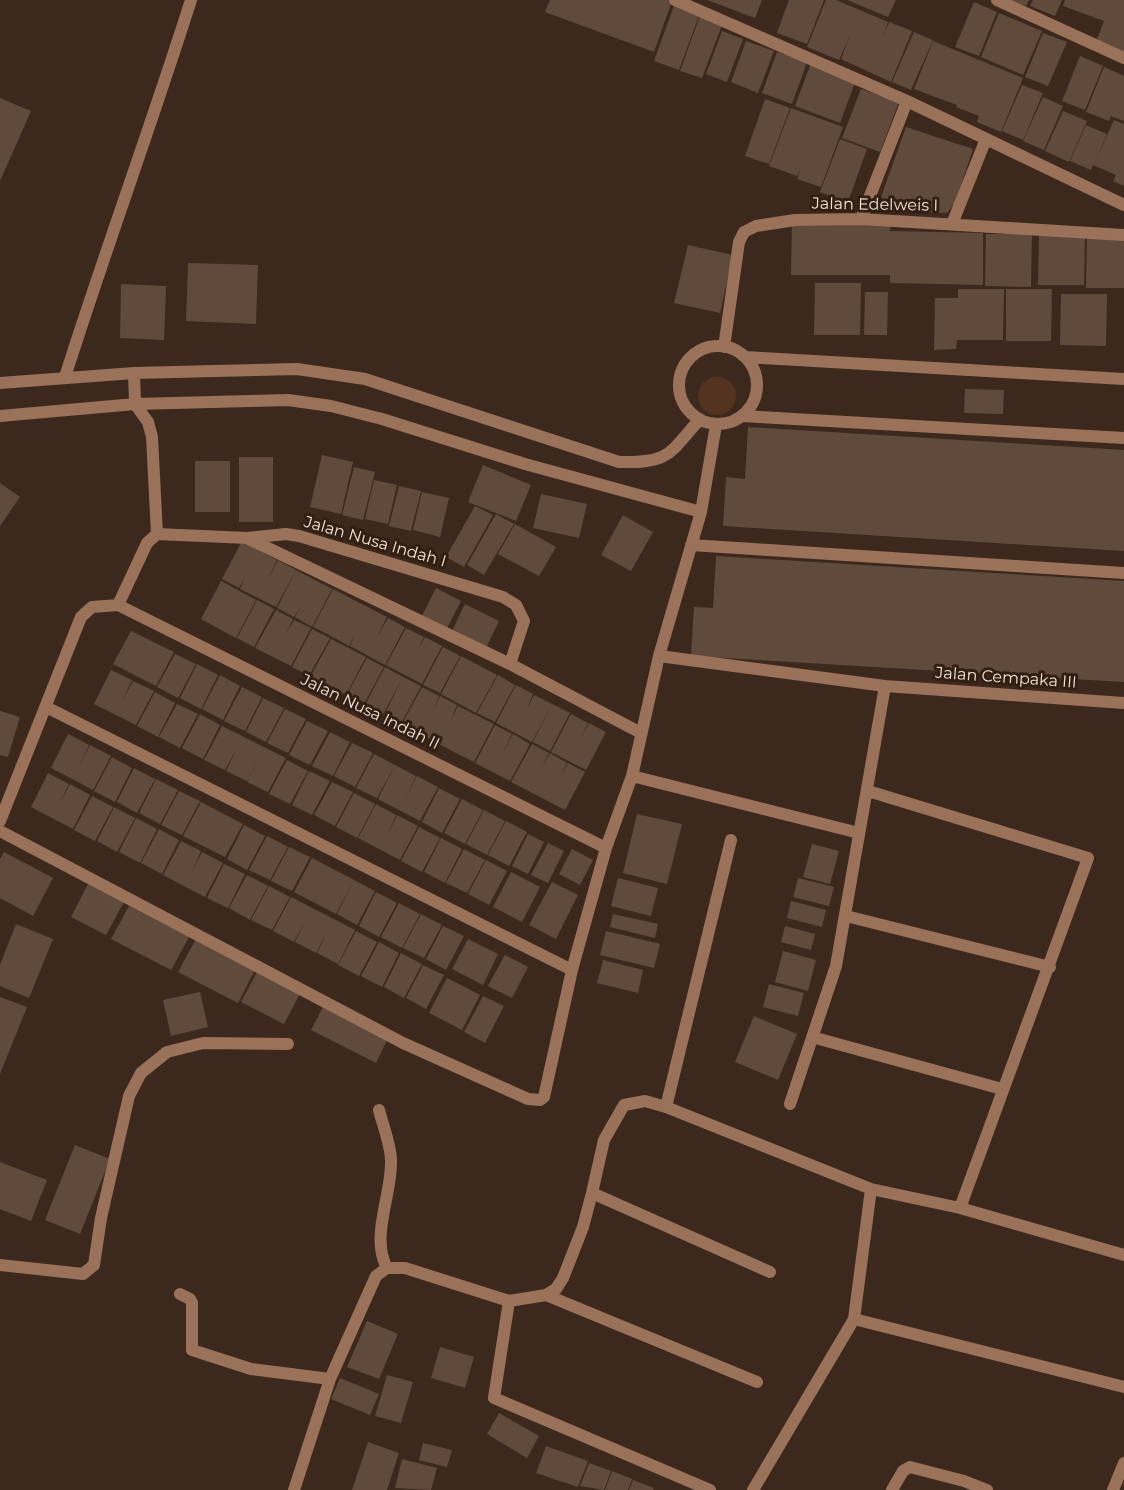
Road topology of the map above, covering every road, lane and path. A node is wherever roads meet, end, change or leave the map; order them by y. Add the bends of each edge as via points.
1 (191, 0) edge
2 (675, 0) edge
3 (997, 0) edge
4 (1124, 58) edge
5 (907, 101) junction
6 (986, 139) junction
7 (1124, 205) edge
8 (861, 219) junction
9 (952, 224) junction
10 (1124, 235) edge
11 (724, 347) junction
12 (745, 357) junction
13 (134, 373) junction
14 (65, 377) junction
15 (1124, 378) edge
16 (0, 383) edge
17 (135, 404) junction
18 (0, 416) edge
19 (742, 416) junction
20 (699, 420) junction
21 (716, 425) junction
22 (1124, 438) edge
23 (701, 512) junction
24 (157, 534) junction
25 (247, 538) junction
26 (691, 545) junction
27 (1124, 573) edge
28 (118, 605) junction
29 (659, 656) junction
30 (510, 664) junction
31 (885, 686) junction
32 (1124, 703) edge
33 (46, 707) junction
34 (641, 733) junction
35 (632, 776) junction
36 (868, 791) junction
37 (0, 821) edge
38 (0, 831) edge
39 (859, 833) junction
40 (730, 840) dead end
41 (606, 848) junction
42 (846, 916) junction
43 (1050, 967) junction
44 (572, 970) junction
45 (812, 1037) junction
46 (288, 1044) dead end
47 (1002, 1089) junction
48 (790, 1104) dead end
49 (666, 1107) junction
50 (379, 1110) dead end
51 (871, 1190) junction
52 (592, 1193) junction
53 (960, 1208) junction
54 (1124, 1255) edge
55 (0, 1265) edge
56 (387, 1268) junction
57 (770, 1272) dead end
58 (180, 1294) dead end
59 (546, 1294) junction
60 (509, 1301) junction
61 (854, 1319) junction
62 (330, 1379) junction
63 (757, 1382) dead end
64 (1124, 1387) edge
65 (1124, 1463) edge
66 (294, 1490) edge
67 (710, 1490) edge
68 (753, 1490) edge
69 (892, 1490) edge
70 (987, 1490) edge
71 (1113, 1490) edge

1 - 14 street
2 - 5 street
3 - 4 street
5 - 6 street
5 - 8 street
6 - 7 street
6 - 9 street
8 - 9 street, Jalan Edelweis I
8 - 11 street, Jalan Edelweis I via 775,222 744,232 738,242
9 - 10 street, Jalan Edelweis I
11 - 12 street
11 - 20 street via 714,346 693,354 680,372 679,394 690,414
12 - 15 street
12 - 19 street via 753,367 757,387 751,406
13 - 14 street
13 - 17 street
13 - 20 street via 297,369 326,372 364,379 619,462 650,463 670,453
14 - 16 street
17 - 18 street
17 - 23 street via 288,400 331,406
17 - 24 street via 152,437
19 - 21 street
19 - 22 street
20 - 21 street
21 - 23 street
23 - 26 street
24 - 25 street, Jalan Nusa Indah I
24 - 28 street via 147,543
25 - 30 street
25 - 30 street, Jalan Nusa Indah I via 299,536 503,597 516,605 524,621
26 - 27 street
26 - 29 street
28 - 33 street via 92,607 81,617
28 - 41 street, Jalan Nusa Indah II
29 - 31 street, Jalan Cempaka III
29 - 34 street
30 - 34 street
31 - 32 street, Jalan Cempaka III
31 - 36 street
33 - 37 street
33 - 44 street
34 - 35 street
35 - 39 street
35 - 41 street
36 - 39 street
36 - 43 street via 1086,855 1088,862
38 - 44 street via 403,1043 528,1099 544,1097
39 - 42 street
40 - 49 street
41 - 44 street
42 - 43 street
42 - 45 street via 836,966
43 - 47 street
45 - 47 street
45 - 48 street
46 - 55 street via 203,1043 167,1053 141,1073 129,1096 94,1265 83,1274
47 - 53 street
49 - 51 street
49 - 52 street via 645,1101 624,1106 604,1140
50 - 56 street via 392,1158 381,1231 381,1251
51 - 53 street
51 - 61 street
52 - 57 street
52 - 59 street via 563,1278
53 - 54 street
56 - 60 street via 405,1269
56 - 62 street via 376,1276
58 - 62 street via 192,1303 192,1350 251,1369
59 - 60 street
59 - 63 street
60 - 67 street via 494,1398
61 - 64 street
61 - 68 street
62 - 66 street
65 - 71 street
69 - 70 street via 903,1471 910,1467

